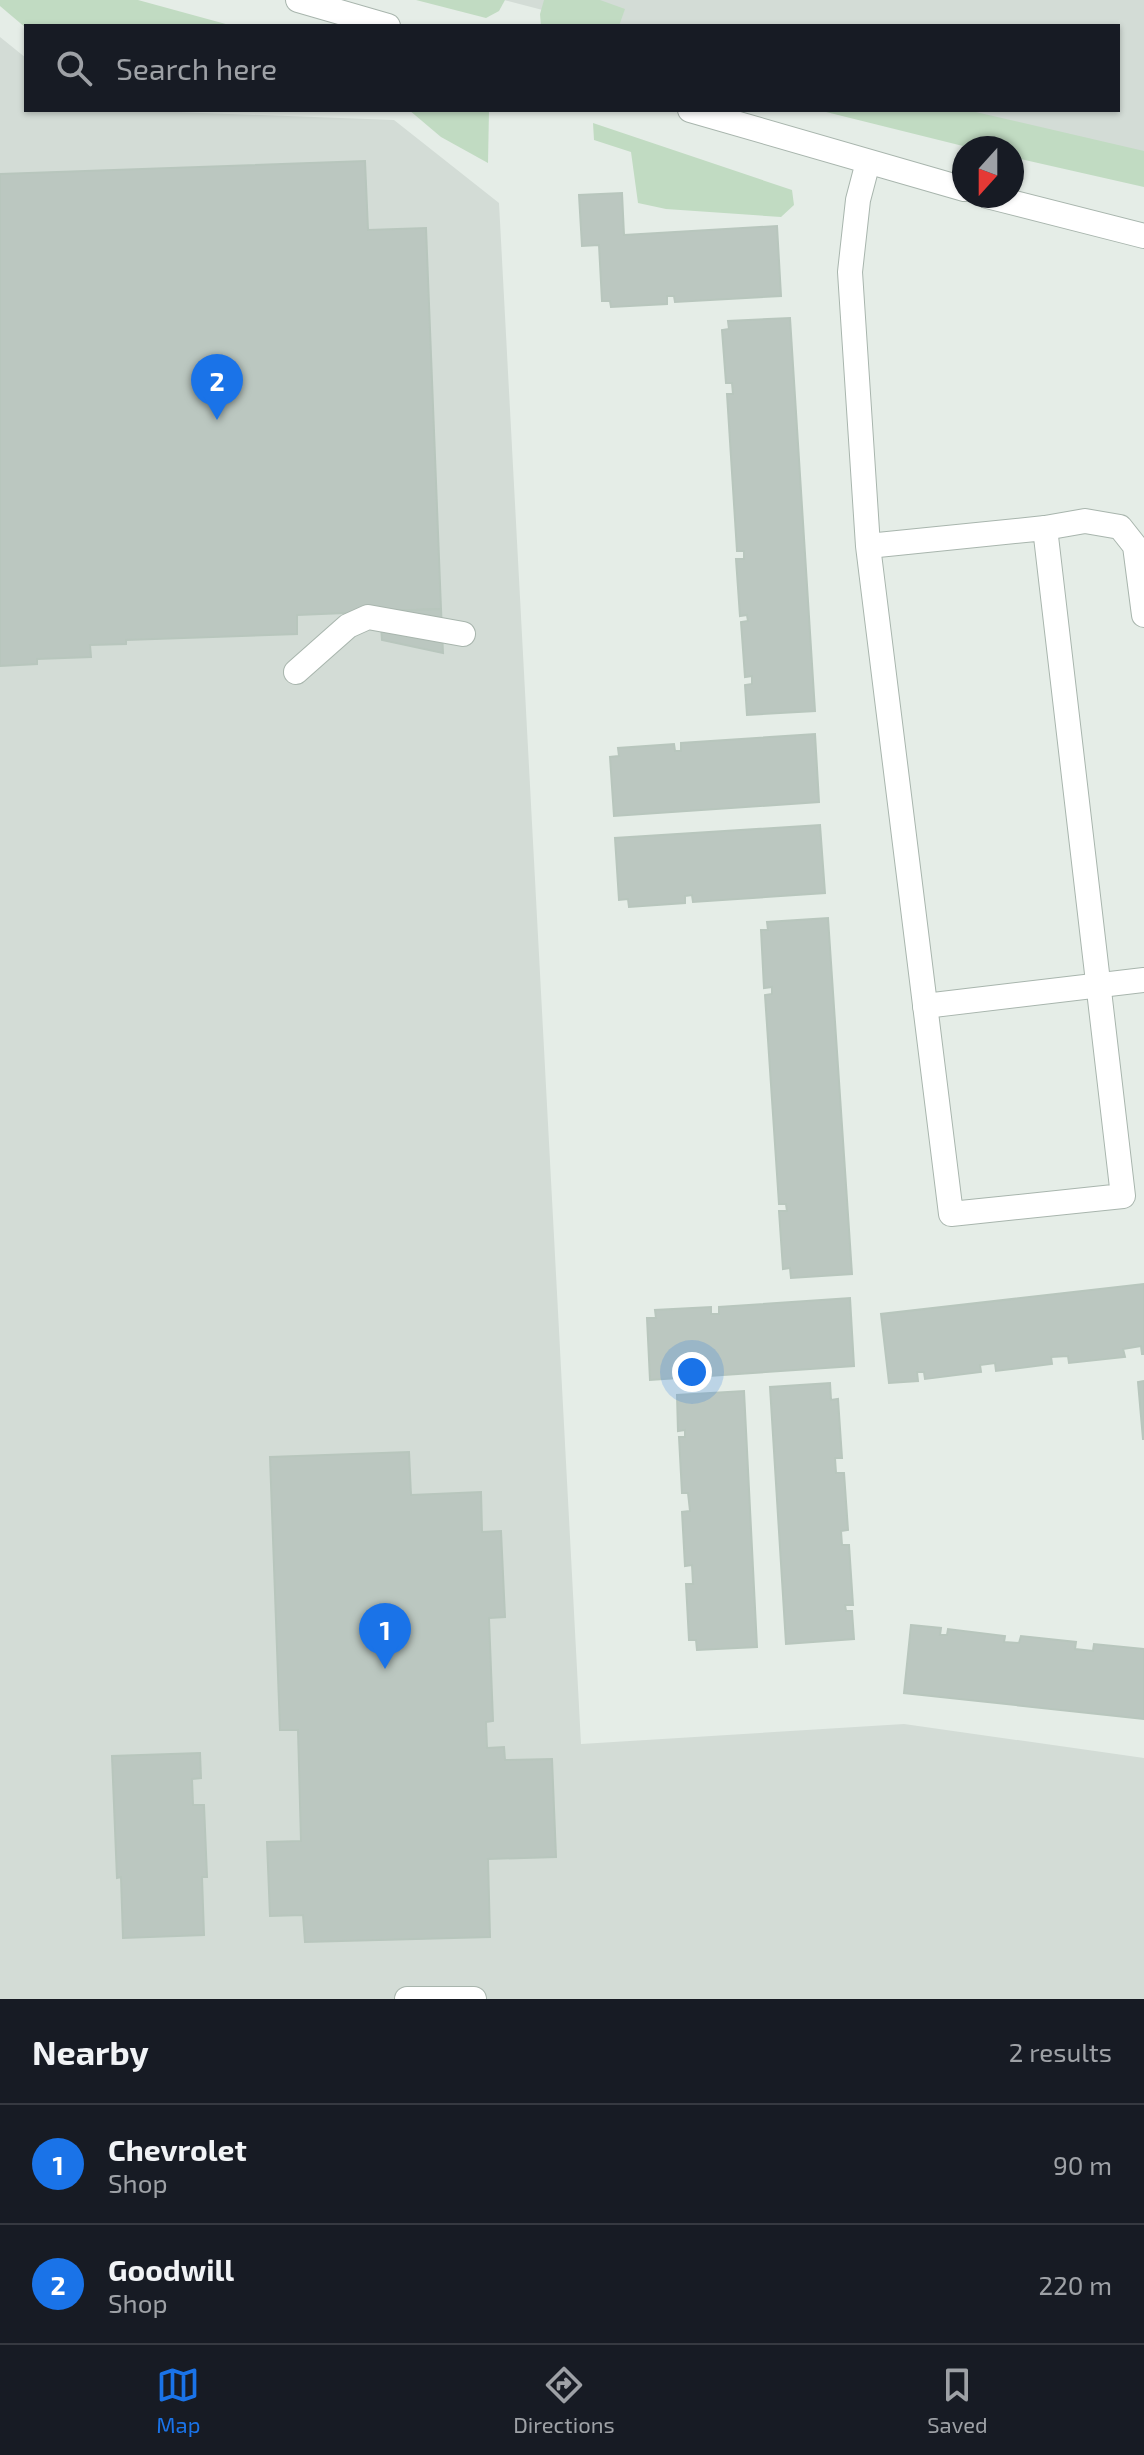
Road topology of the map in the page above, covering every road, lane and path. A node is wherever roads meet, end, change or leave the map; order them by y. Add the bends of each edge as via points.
1 (298, 0) edge
2 (381, 24) edge
3 (697, 112) edge
4 (868, 162) junction
5 (952, 186) edge
6 (1024, 205) edge
7 (1144, 236) edge
8 (1045, 528) junction
9 (868, 546) junction
10 (1144, 615) edge
11 (463, 634) dead end
12 (296, 672) dead end
13 (1144, 980) edge
14 (1098, 986) junction
15 (925, 1006) junction
16 (407, 1999) edge
17 (474, 1999) edge

1 - 2 street
3 - 4 street
4 - 5 street
4 - 9 street via 850,272
6 - 7 street
8 - 9 street
8 - 10 street via 1085,521 1120,527 1135,546
8 - 14 street
9 - 15 street
11 - 12 street via 368,617 348,626
13 - 14 street
14 - 15 street
14 - 15 street via 1123,1196 951,1214
16 - 17 street

